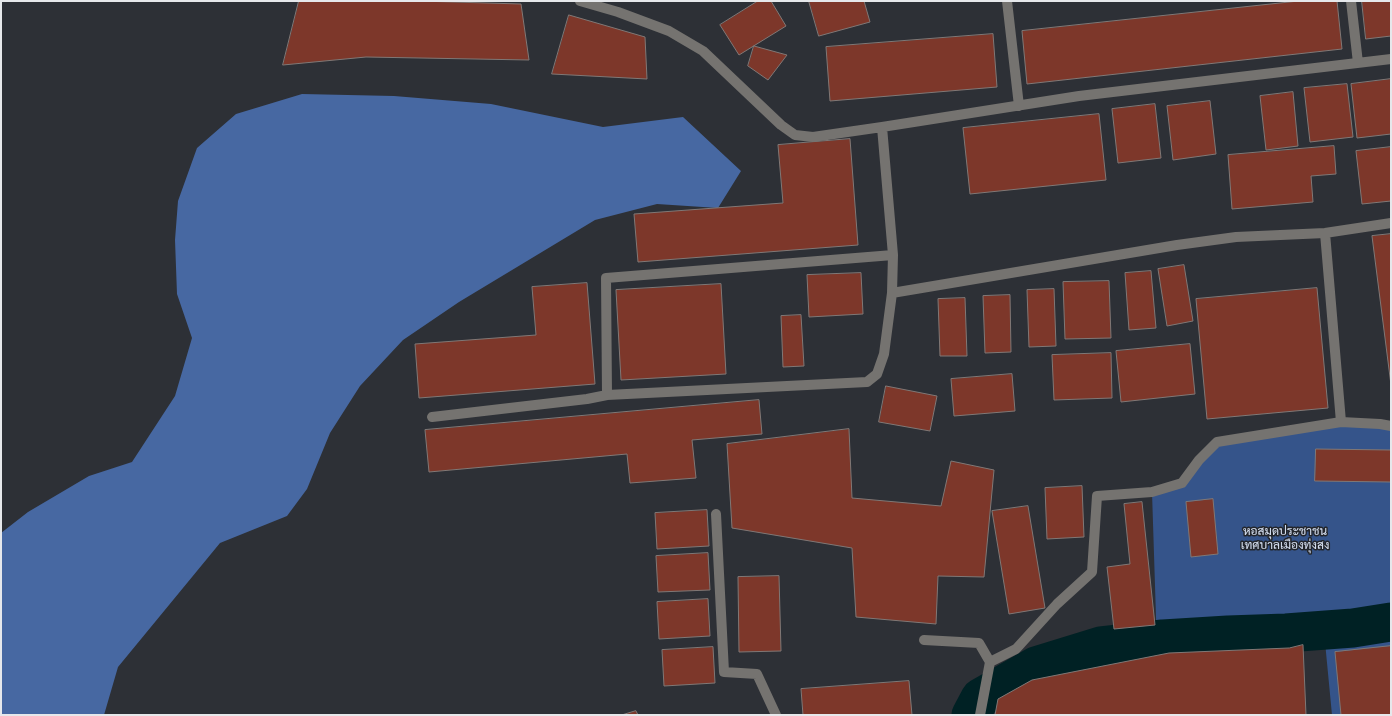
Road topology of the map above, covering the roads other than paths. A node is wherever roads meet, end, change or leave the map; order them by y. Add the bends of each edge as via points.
1 (580, 1) edge
2 (1007, 1) edge
3 (1351, 1) edge
4 (1391, 59) edge
5 (1358, 63) junction
6 (1019, 106) junction
7 (882, 127) junction
8 (1391, 223) edge
9 (1325, 233) junction
10 (893, 255) junction
11 (892, 293) junction
12 (607, 395) junction
13 (432, 417) dead end
14 (1341, 422) junction
15 (1391, 426) edge
16 (716, 514) dead end
17 (924, 640) dead end
18 (990, 662) junction
19 (776, 715) edge
20 (980, 715) edge

1 - 7 street via 669,31 703,50 781,125 795,135 813,137
2 - 6 street
3 - 5 street
4 - 5 street
5 - 6 street via 1078,96
6 - 7 street
7 - 10 street
8 - 9 street
9 - 11 street via 1236,237
9 - 14 street
10 - 11 street
10 - 12 street via 606,278
11 - 12 street via 884,354 877,374 867,382
12 - 13 street
14 - 15 street
14 - 18 street via 1217,442 1199,460 1182,483 1152,492 1097,496 1092,572 1057,604 1016,649
16 - 19 street via 724,672 757,674
17 - 18 street via 979,643
18 - 20 street

